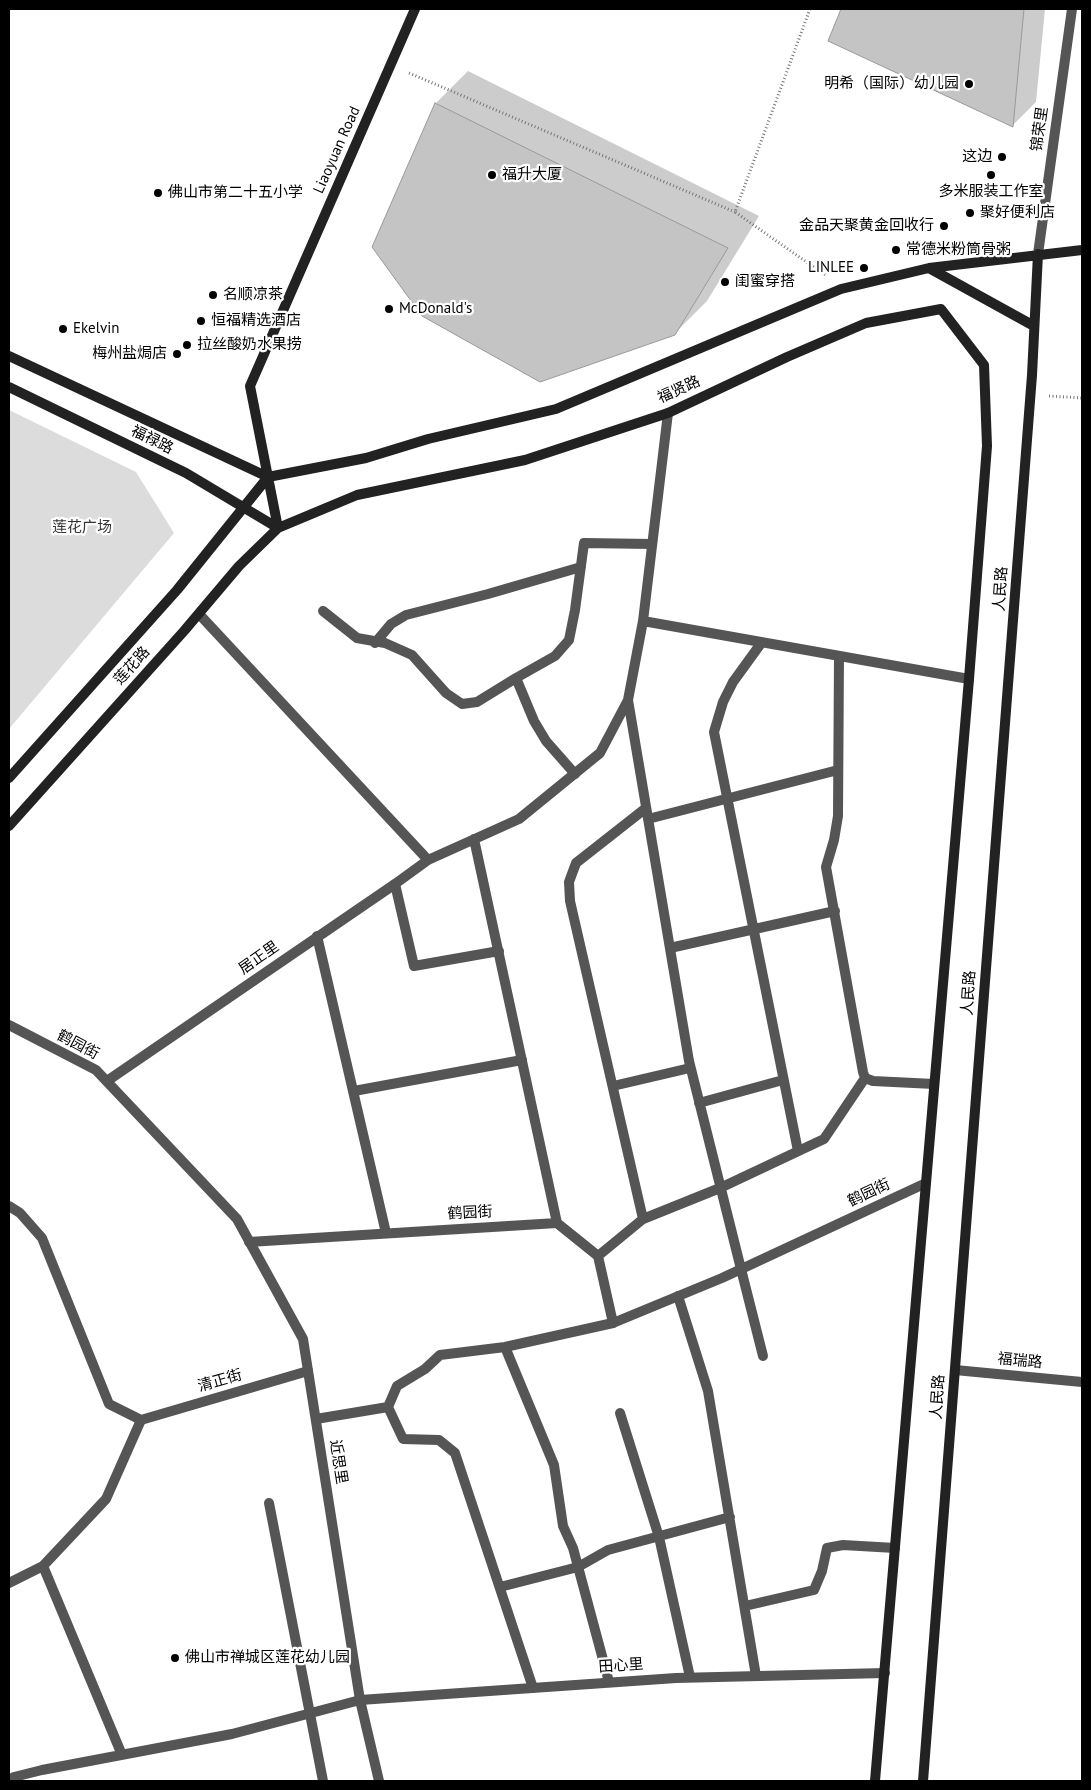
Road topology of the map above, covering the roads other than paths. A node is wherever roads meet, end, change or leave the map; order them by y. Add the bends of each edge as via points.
1 (414, 9) edge
2 (1072, 9) edge
3 (1082, 250) edge
4 (1038, 254) junction
5 (929, 268) junction
6 (1034, 326) junction
7 (9, 356) edge
8 (9, 387) edge
9 (668, 413) junction
10 (987, 446) joint
11 (268, 477) junction
12 (244, 509) junction
13 (278, 528) junction
14 (652, 544) junction
15 (581, 567) junction
16 (323, 611) dead end
17 (199, 614) junction
18 (643, 621) junction
19 (375, 642) junction
20 (762, 642) junction
21 (839, 656) junction
22 (516, 678) junction
23 (969, 679) junction
24 (628, 700) junction
25 (838, 770) junction
26 (574, 774) junction
27 (9, 778) edge
28 (727, 798) junction
29 (646, 808) junction
30 (648, 819) junction
31 (9, 826) edge
32 (474, 839) junction
33 (428, 860) junction
34 (395, 884) junction
35 (835, 911) junction
36 (754, 929) junction
37 (318, 936) junction
38 (670, 948) junction
39 (499, 951) junction
40 (9, 1025) edge
41 (522, 1060) junction
42 (690, 1068) junction
43 (865, 1078) junction
44 (784, 1080) junction
45 (107, 1082) junction
46 (934, 1084) junction
47 (613, 1086) junction
48 (354, 1091) junction
49 (699, 1102) junction
50 (798, 1151) junction
51 (926, 1183) junction
52 (720, 1188) junction
53 (9, 1206) edge
54 (643, 1219) junction
55 (557, 1223) junction
56 (386, 1233) junction
57 (249, 1242) junction
58 (598, 1256) junction
59 (740, 1269) junction
60 (678, 1296) junction
61 (613, 1323) junction
62 (505, 1346) junction
63 (763, 1356) dead end
64 (955, 1370) junction
65 (308, 1371) junction
66 (1082, 1382) edge
67 (388, 1407) junction
68 (620, 1413) dead end
69 (316, 1419) junction
70 (141, 1420) junction
71 (269, 1503) dead end
72 (730, 1518) junction
73 (659, 1536) junction
74 (895, 1548) junction
75 (43, 1566) junction
76 (578, 1567) junction
77 (9, 1584) edge
78 (500, 1587) junction
79 (745, 1606) junction
80 (885, 1673) junction
81 (756, 1676) junction
82 (690, 1677) junction
83 (609, 1682) junction
84 (533, 1688) junction
85 (360, 1700) junction
86 (309, 1714) junction
87 (122, 1755) junction
88 (9, 1781) edge
89 (322, 1781) edge
90 (379, 1781) edge
91 (876, 1781) edge
92 (923, 1781) edge

1 - 11 main road, Liaoyuan Road via 250,386
2 - 4 street, 锦荣里
3 - 4 main road, 福贤路
4 - 5 main road, 福贤路
4 - 6 main road, 人民路
5 - 6 main road
5 - 11 main road, 福贤路 via 841,289 556,409 366,458
6 - 64 main road, 人民路
7 - 11 main road, 福禄路
8 - 12 main road, 福禄路 via 186,472
9 - 10 main road, 福贤路 via 866,323 941,309 984,365
9 - 13 main road, 福贤路 via 525,460 358,495
9 - 14 street
10 - 23 main road, 人民路
11 - 12 main road, 莲花路
11 - 13 main road
12 - 13 main road, 福禄路
12 - 27 main road, 莲花路 via 178,590
13 - 17 main road, 莲花路 via 239,566
14 - 15 street via 584,542
14 - 18 street
15 - 19 street via 406,614 391,624
15 - 22 street via 569,640 555,656
16 - 19 street via 357,638
17 - 31 main road, 莲花路
17 - 33 street
18 - 20 street
18 - 24 street
19 - 22 street via 412,655 446,694 462,704 477,702
20 - 21 street
20 - 28 street via 733,682 714,732
21 - 23 street
21 - 25 street
22 - 26 street via 534,722
23 - 46 main road, 人民路
24 - 26 street, 居正里 via 600,752
24 - 29 street
25 - 28 street
25 - 35 street via 838,816 826,867
26 - 32 street, 居正里 via 519,819
28 - 30 street
28 - 36 street
29 - 30 street
29 - 47 street via 576,863 568,882
30 - 38 street
32 - 33 street, 居正里
32 - 39 street
33 - 34 street, 居正里
34 - 37 street, 居正里
34 - 39 street via 414,966
35 - 36 street
35 - 43 street
36 - 38 street
36 - 44 street
37 - 45 street, 居正里
37 - 48 street
38 - 42 street
39 - 41 street
40 - 45 street, 鹤园街 via 96,1070
41 - 48 street
41 - 55 street
42 - 47 street
42 - 49 street
43 - 46 street
43 - 50 street via 824,1139
44 - 49 street
44 - 50 street
45 - 57 street, 鹤园街 via 237,1219
46 - 51 main road, 人民路
47 - 54 street
48 - 56 street
49 - 52 street
50 - 52 street
51 - 59 street, 鹤园街
51 - 74 main road, 人民路
52 - 54 street
52 - 59 street
53 - 70 street via 20,1213 42,1238 109,1404
54 - 58 street
55 - 56 street, 鹤园街
55 - 58 street
56 - 57 street, 鹤园街
57 - 65 street, 近思里 via 303,1339
58 - 61 street
59 - 60 street, 鹤园街
59 - 63 street
60 - 61 street, 鹤园街
60 - 72 street via 708,1391
61 - 62 street, 鹤园街
62 - 67 street, 鹤园街 via 440,1355 425,1369 397,1386
62 - 76 street via 554,1465 563,1526
64 - 66 street, 福瑞路
64 - 92 main road, 人民路
65 - 69 street, 近思里
65 - 70 street, 清正街
67 - 69 street
67 - 78 street via 403,1439 439,1440 455,1453
68 - 73 street
69 - 85 street, 近思里
70 - 75 street via 106,1498
71 - 86 street
72 - 73 street
72 - 79 street
73 - 76 street via 608,1550
73 - 82 street
74 - 79 street via 843,1545 827,1548 814,1590
74 - 80 main road, 人民路
75 - 77 street
75 - 87 street
76 - 78 street
76 - 83 street
78 - 84 street
79 - 81 street
80 - 81 street, 田心里
80 - 91 main road, 人民路
81 - 82 street, 田心里
82 - 83 street, 田心里
83 - 84 street, 田心里
84 - 85 street, 田心里
85 - 86 street, 田心里
85 - 90 street, 近思里
86 - 87 street, 田心里 via 232,1734
86 - 89 street
87 - 88 street, 田心里 via 42,1770

